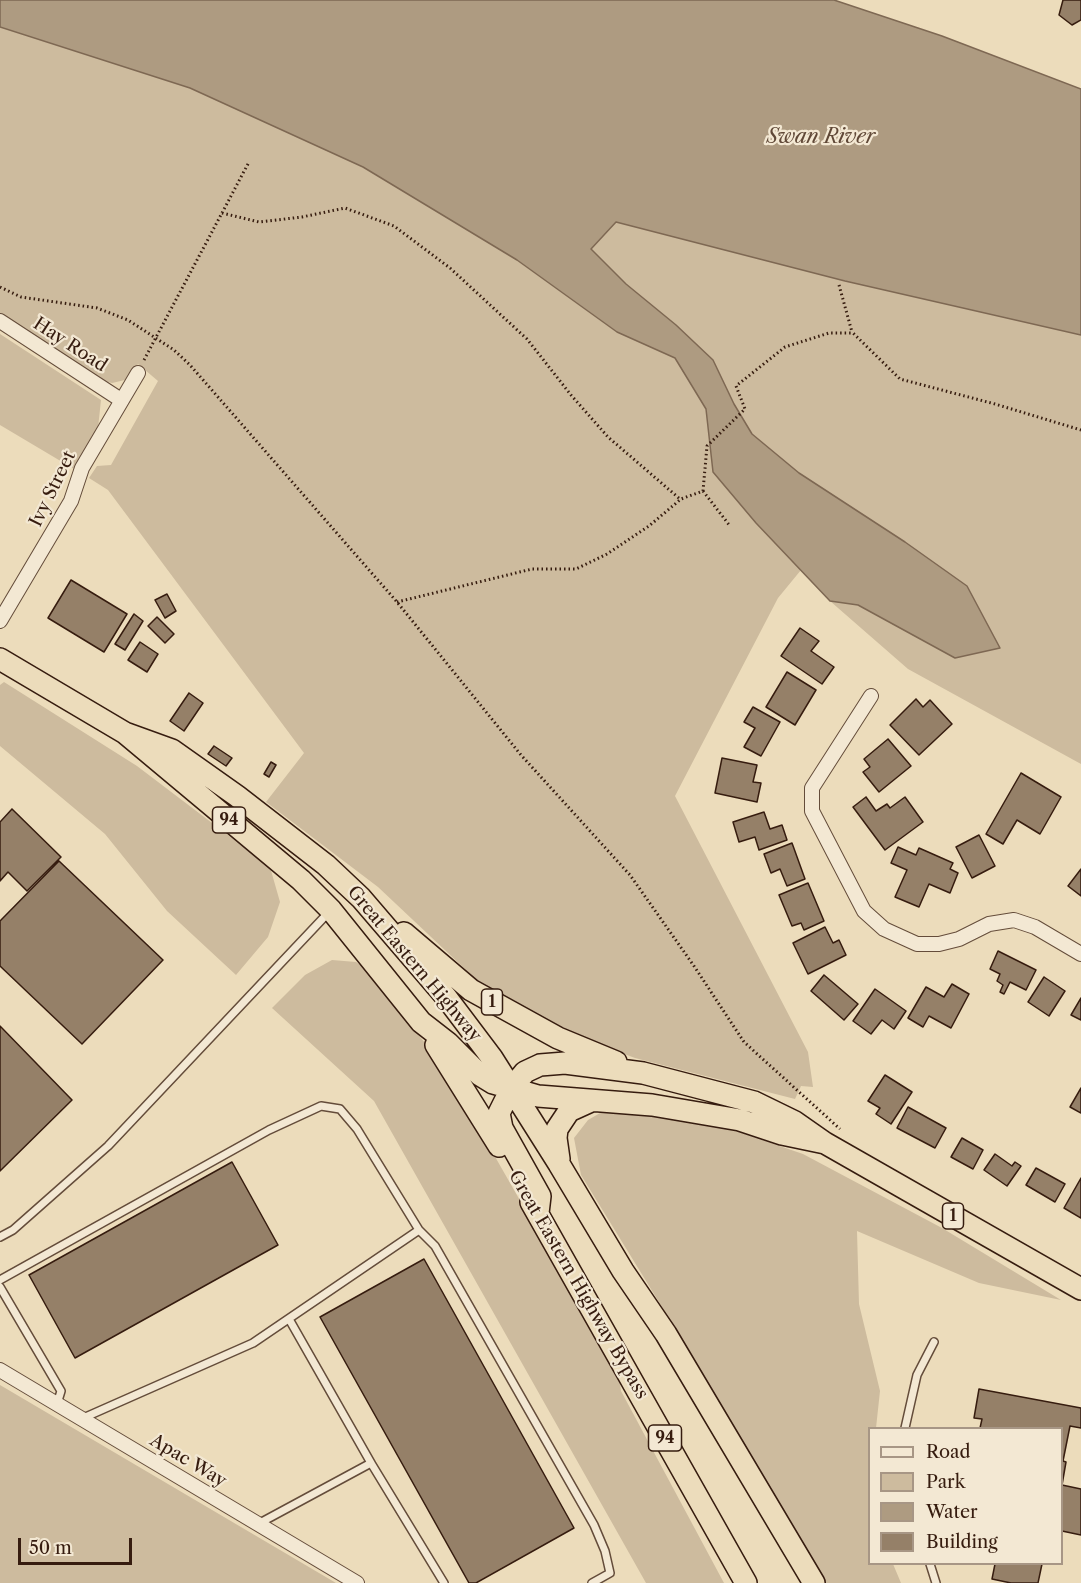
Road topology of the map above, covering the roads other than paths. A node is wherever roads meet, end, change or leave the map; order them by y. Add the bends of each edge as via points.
1 (0, 321) edge
2 (138, 373) road end
3 (121, 400) junction
4 (0, 621) edge
5 (0, 659) edge
6 (871, 696) dead end
7 (125, 733) junction
8 (361, 898) junction
9 (331, 910) junction
10 (1081, 954) edge
11 (421, 1022) junction
12 (643, 1073) junction
13 (511, 1089) junction
14 (592, 1101) junction
15 (832, 1135) junction
16 (559, 1164) junction
17 (538, 1213) junction
18 (419, 1230) junction
19 (0, 1237) edge
20 (0, 1280) edge
21 (0, 1287) edge
22 (1081, 1289) edge
23 (289, 1319) junction
24 (934, 1342) dead end
25 (0, 1370) edge
26 (57, 1404) junction
27 (81, 1419) junction
28 (905, 1427) edge
29 (371, 1463) junction
30 (258, 1524) junction
31 (931, 1565) edge
32 (357, 1583) edge
33 (444, 1583) edge
34 (592, 1583) edge
35 (746, 1583) edge
36 (814, 1583) edge
37 (936, 1583) edge

1 - 3 street, Hay Road
2 - 3 street, Ivy Street
3 - 4 street, Ivy Street via 81,468 71,501
5 - 7 highway, Great Eastern Highway / 94
6 - 10 street via 812,788 812,811 864,911 884,929 917,944 949,942 989,924 1014,920 1035,927
7 - 8 highway, Great Eastern Highway / 94 via 172,750 326,865
7 - 9 highway, Great Eastern Highway / 94 via 301,880
8 - 12 highway, 1 via 471,990 558,1038
8 - 13 highway, Great Eastern Highway / 94 via 446,997
9 - 11 highway, Great Eastern Highway / 94
9 - 19 lane via 108,1146 13,1230
11 - 13 highway, Great Eastern Highway / 1 via 480,1075
11 - 17 highway, Great Eastern Highway Bypass / 94
12 - 13 highway, Great Eastern Highway via 565,1063 540,1065 525,1072
12 - 15 highway, Great Eastern Highway / 1 via 754,1102
13 - 14 highway, Great Eastern Highway / 1
13 - 16 highway, 94
13 - 17 highway, Great Eastern Highway via 499,1113 502,1128 540,1196
14 - 15 highway, Great Eastern Highway / 1 via 652,1105 740,1120 782,1134
14 - 16 highway via 569,1111 557,1129
15 - 22 highway, Great Eastern Highway / 1
16 - 36 highway, 94 via 666,1334
17 - 35 highway, Great Eastern Highway Bypass / 94
18 - 20 lane via 357,1129 340,1109 321,1106 269,1130
18 - 23 lane
18 - 34 lane via 435,1246 594,1525 610,1572
21 - 26 lane via 61,1391
23 - 27 lane via 253,1343
23 - 29 lane
24 - 28 lane via 917,1375
25 - 26 street, Apac Way
26 - 27 street, Apac Way
27 - 30 street, Apac Way
29 - 30 lane
29 - 33 lane
30 - 32 street, Apac Way
31 - 37 lane

